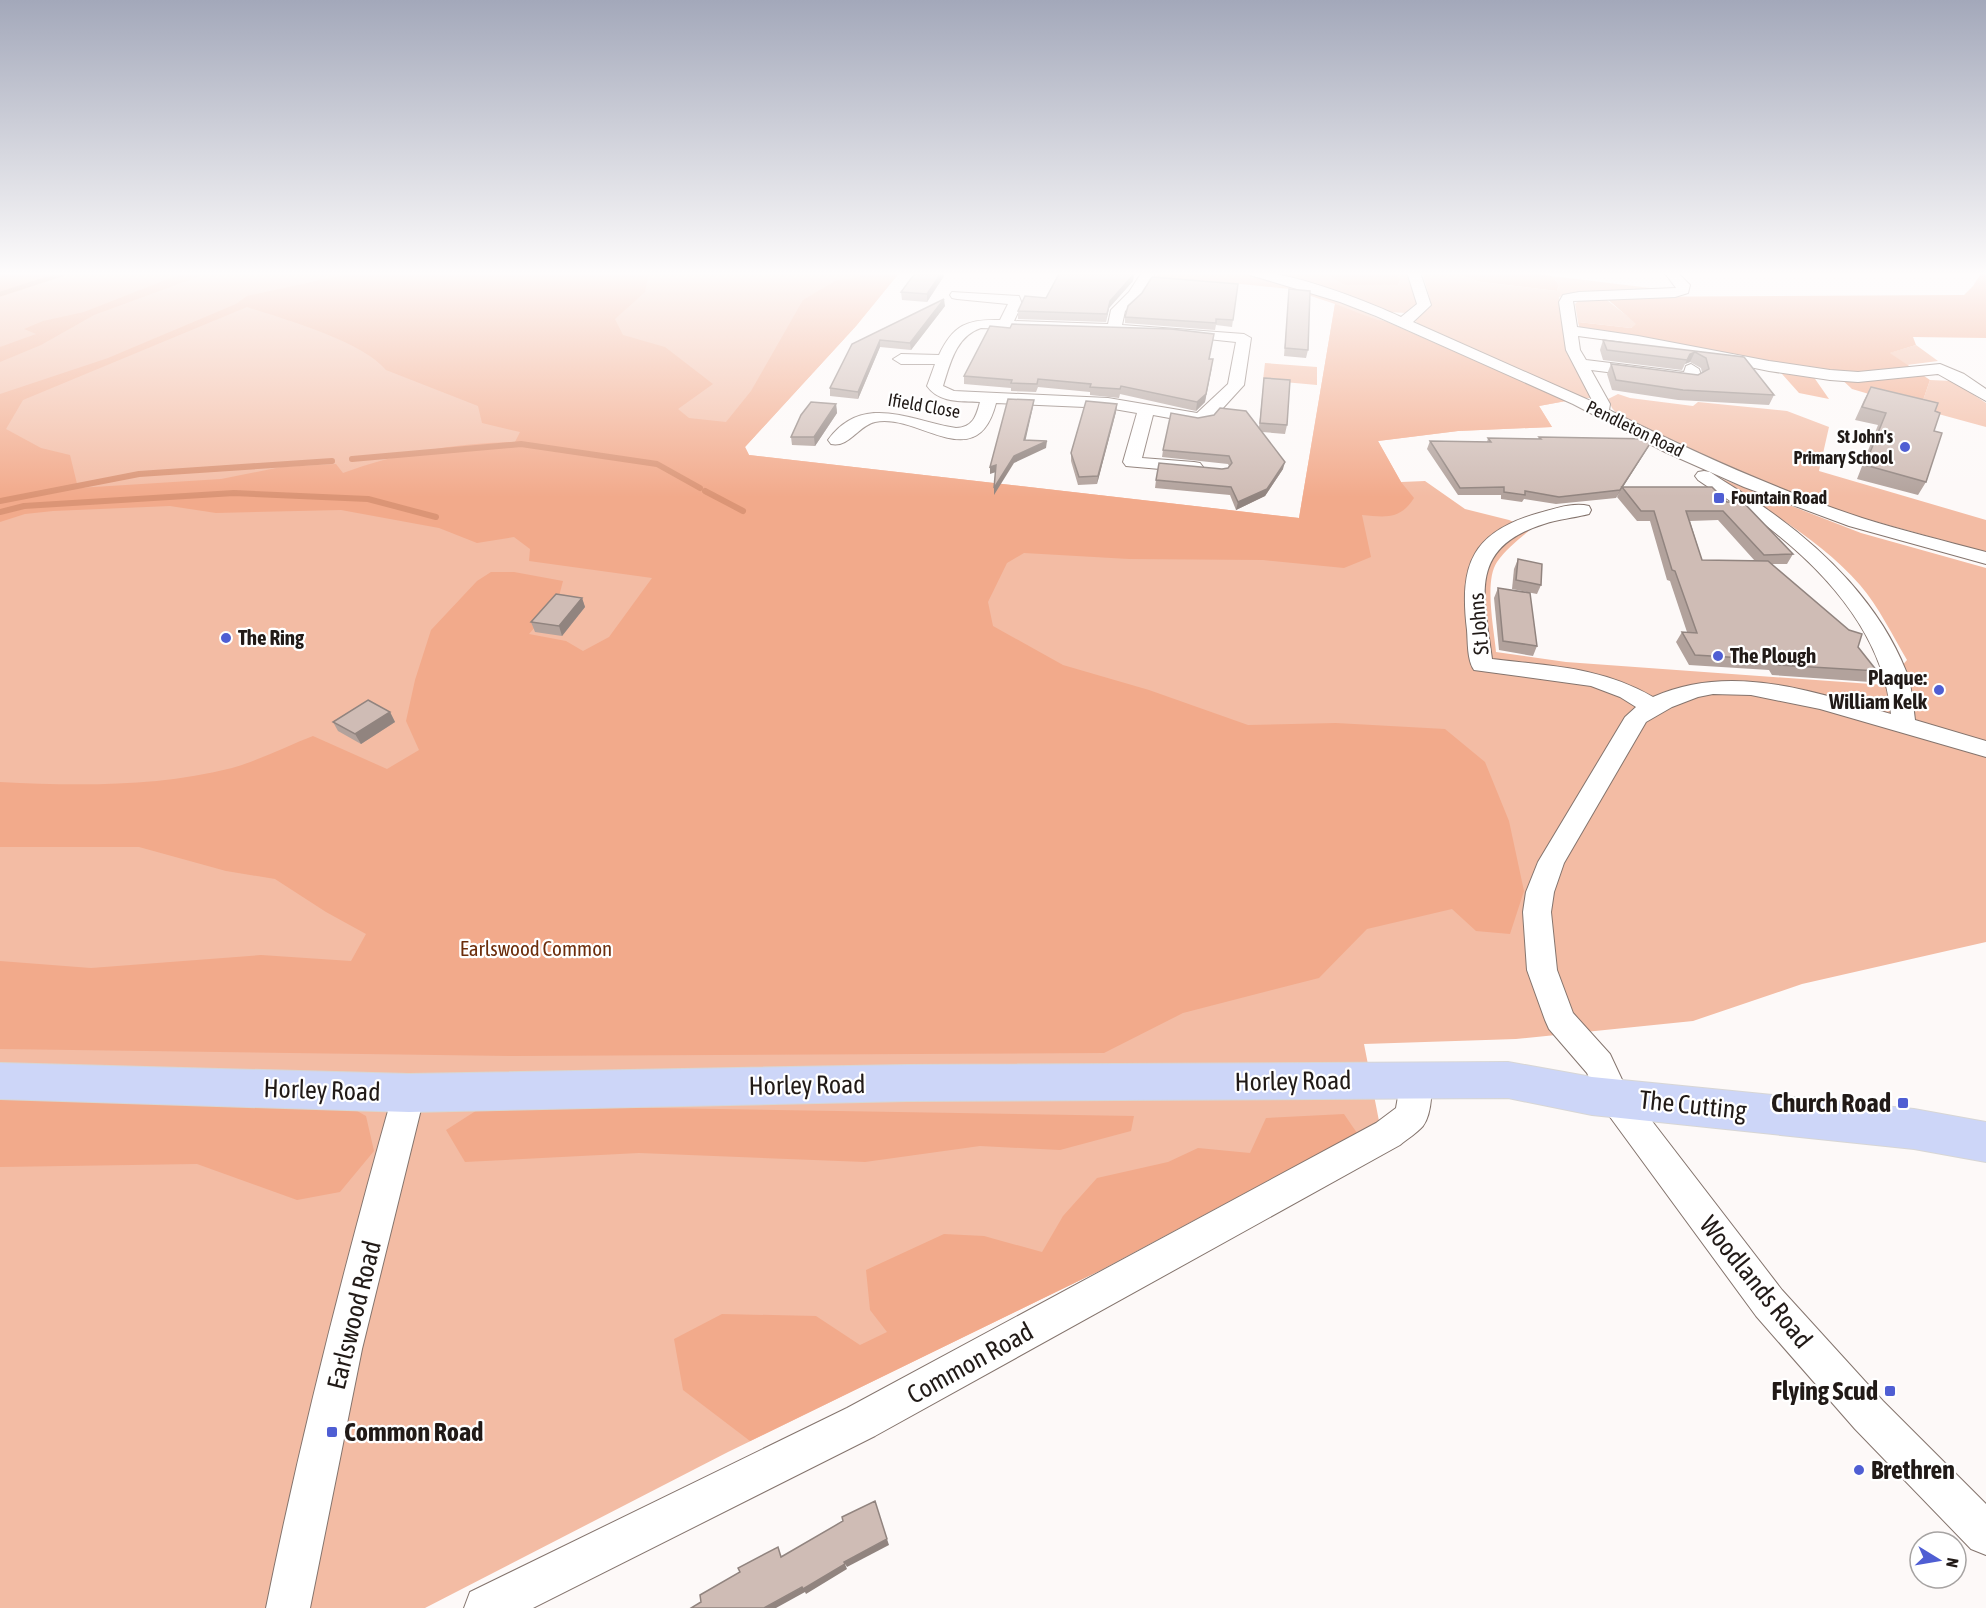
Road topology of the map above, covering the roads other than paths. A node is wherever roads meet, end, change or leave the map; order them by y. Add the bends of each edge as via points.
1 (952, 347) edge
2 (1245, 347) edge
3 (1457, 347) edge
4 (1573, 347) edge
5 (1673, 347) edge
6 (901, 359) dead end
7 (944, 360) junction
8 (1580, 364) junction
9 (1696, 379) edge
10 (1986, 396) edge
11 (989, 398) junction
12 (1146, 410) junction
13 (1600, 411) junction
14 (837, 440) dead end
15 (1671, 448) junction
16 (1209, 468) edge
17 (1582, 510) dead end
18 (1986, 558) edge
19 (1652, 706) junction
20 (1904, 725) junction
21 (1986, 749) edge
22 (1418, 1079) junction
23 (0, 1081) edge
24 (409, 1093) junction
25 (1614, 1096) junction
26 (1986, 1142) edge
27 (1986, 1534) edge
28 (288, 1608) edge
29 (486, 1608) edge

1 - 7 street
2 - 12 street via 1236,385 1206,416 1185,417
3 - 13 street, Pendleton Road
4 - 8 street
5 - 10 street via 1830,375 1858,377 1940,369
6 - 7 street
7 - 11 street via 935,386 940,392
8 - 9 street
8 - 13 street via 1602,404
11 - 12 street via 1108,403
11 - 14 street, Ifield Close via 975,431 947,432 884,416 871,417
12 - 16 street via 1132,462
13 - 15 street, Pendleton Road
15 - 18 street, Pendleton Road via 1812,507
15 - 20 street via 1695,470 1792,537 1841,583 1871,624 1895,672
17 - 19 street, St Johns via 1530,520 1497,543 1482,561 1474,587 1482,665 1595,679
19 - 20 street via 1712,687 1744,688 1830,704
19 - 25 street via 1637,717 1551,862 1537,912 1542,970 1560,1020 1599,1064
20 - 21 street
22 - 24 main road, Horley Road via 895,1083
22 - 25 main road, Horley Road via 1508,1080 1592,1096
22 - 29 street, Common Road via 1411,1116 1388,1134 861,1422
23 - 24 main road, Horley Road
24 - 28 street, Earlswood Road via 328,1420
25 - 26 main road, The Cutting via 1914,1129
25 - 27 street, Woodlands Road via 1769,1303 1869,1415

